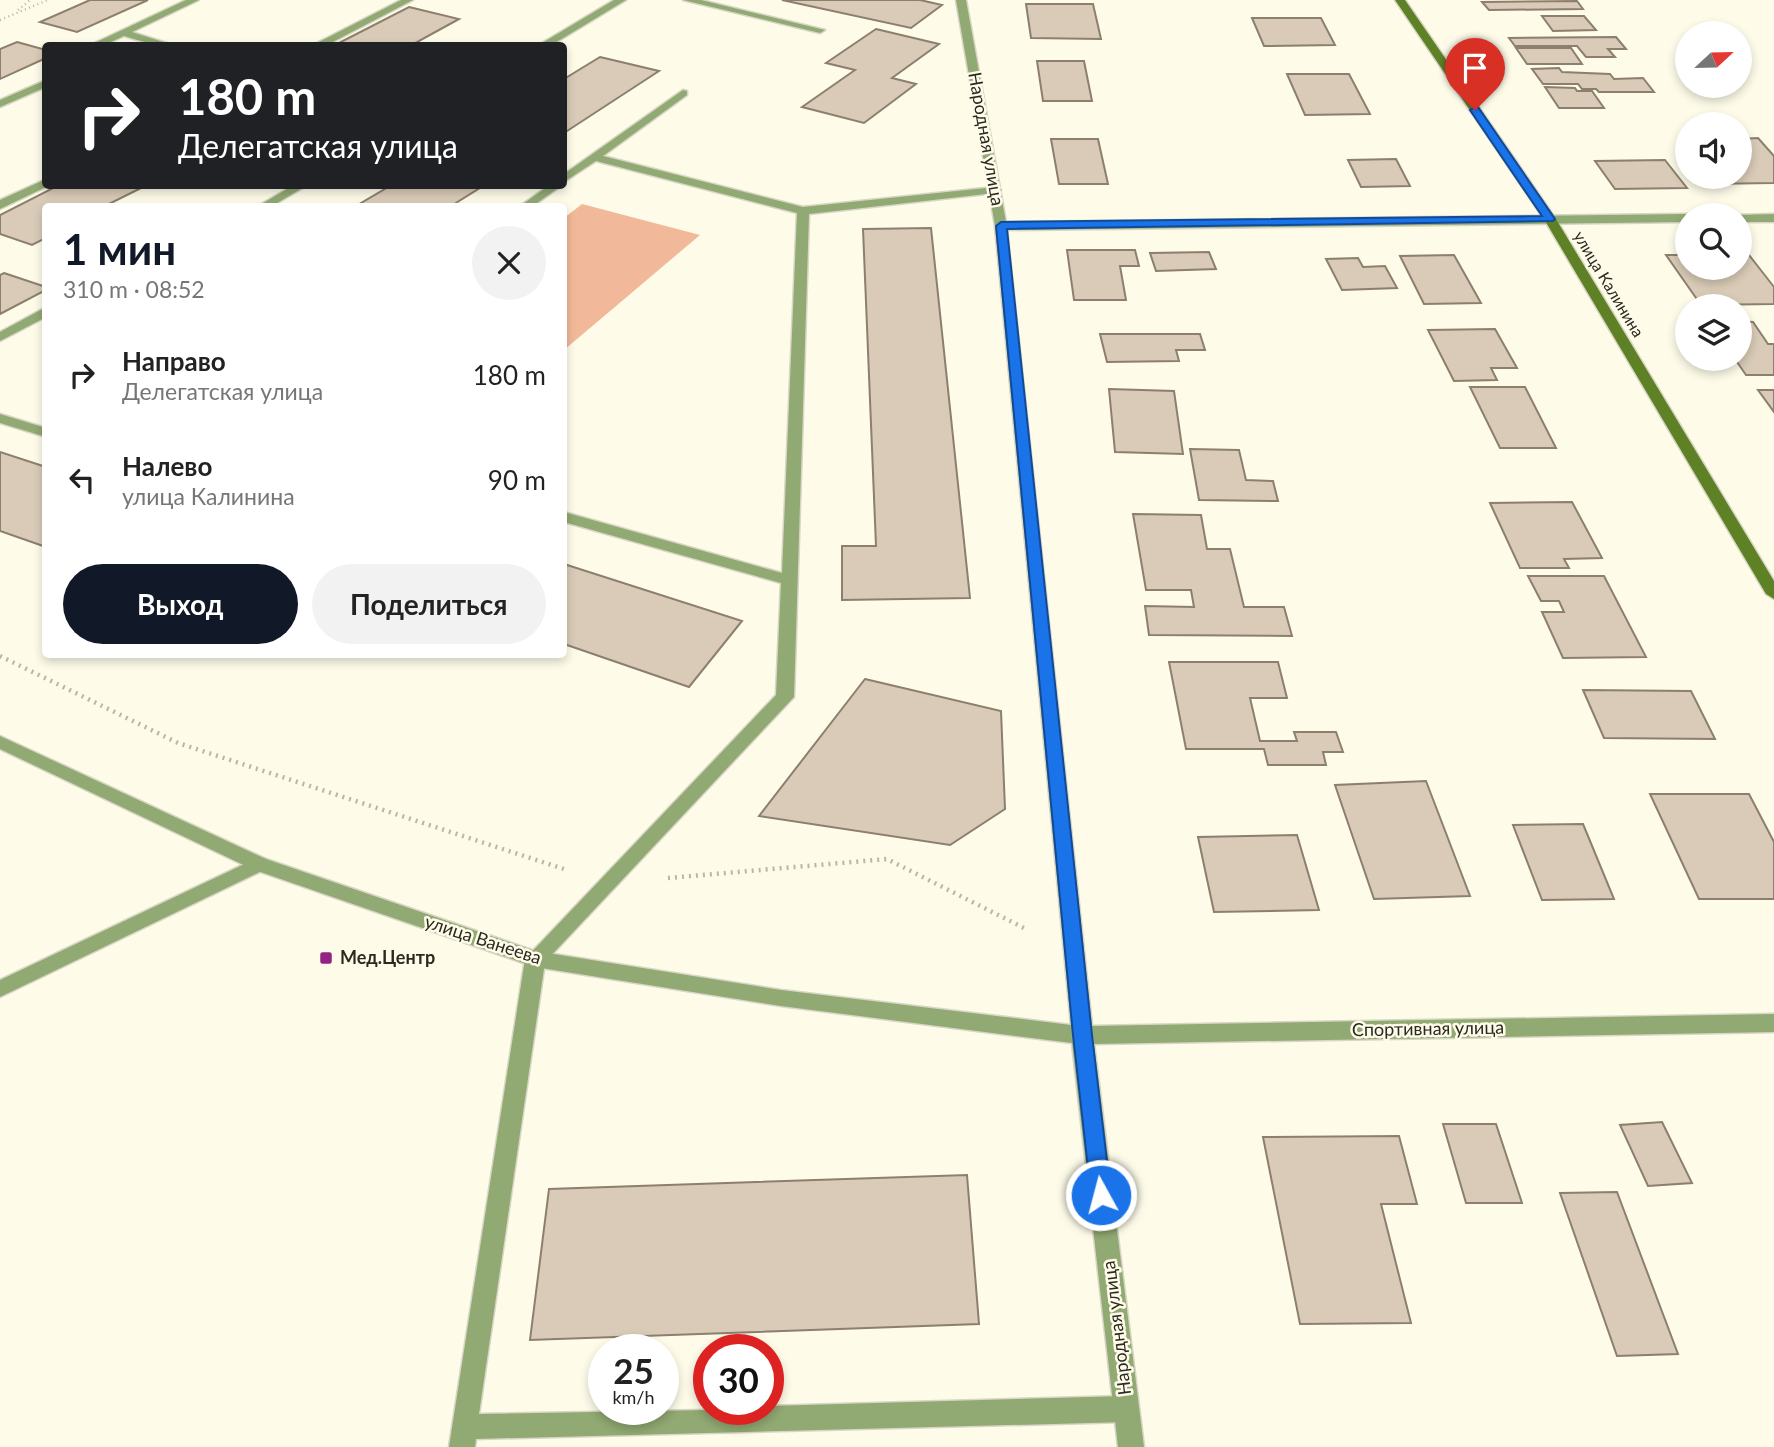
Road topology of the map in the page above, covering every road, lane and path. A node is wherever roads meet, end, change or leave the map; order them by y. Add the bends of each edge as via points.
1 (30, 0) edge
2 (48, 0) edge
3 (194, 0) edge
4 (408, 0) edge
5 (621, 0) edge
6 (688, 0) edge
7 (961, 0) edge
8 (1400, 0) edge
9 (12, 15) junction
10 (0, 20) edge
11 (820, 30) dead end
12 (122, 32) junction
13 (101, 42) edge
14 (157, 42) edge
15 (324, 42) edge
16 (549, 42) edge
17 (42, 85) edge
18 (683, 93) dead end
19 (0, 104) edge
20 (594, 157) junction
21 (567, 177) edge
22 (42, 184) edge
23 (295, 189) edge
24 (551, 189) edge
25 (995, 190) junction
26 (269, 203) edge
27 (530, 203) edge
28 (0, 205) edge
29 (803, 211) junction
30 (1675, 218) edge
31 (1752, 218) edge
32 (1774, 218) edge
33 (1549, 219) junction
34 (1001, 226) junction
35 (42, 313) edge
36 (0, 337) edge
37 (0, 418) edge
38 (42, 432) edge
39 (567, 518) edge
40 (789, 580) junction
41 (1774, 594) edge
42 (0, 656) edge
43 (0, 742) edge
44 (259, 864) junction
45 (607, 883) junction
46 (1024, 928) dead end
47 (535, 959) junction
48 (0, 989) edge
49 (1774, 1023) edge
50 (1082, 1035) junction
51 (1126, 1409) junction
52 (463, 1437) edge
53 (1131, 1447) edge

1 - 9 path
2 - 9 path
3 - 12 street
4 - 15 street
5 - 16 street
6 - 11 street
7 - 25 street, Народная улица
8 - 33 street, улица Калинина
9 - 10 path
12 - 13 street
12 - 14 street
17 - 19 street
18 - 20 street
20 - 21 street
20 - 29 street
22 - 28 street
23 - 26 street
24 - 27 street
25 - 29 street
25 - 34 street, Народная улица
29 - 40 street
30 - 33 street
31 - 32 street
33 - 34 street
33 - 41 street, улица Калинина
34 - 50 street, Народная улица
35 - 36 street
37 - 38 street
39 - 40 street
40 - 45 street via 785,697
42 - 45 path via 178,743
43 - 44 street, улица Ванеева
44 - 47 street, улица Ванеева
44 - 48 street
45 - 46 path via 887,859
45 - 47 street
47 - 50 street, улица Ванеева via 781,998
47 - 52 street
49 - 50 street, Спортивная улица
50 - 51 street, Народная улица
51 - 52 street
51 - 53 street, Народная улица

